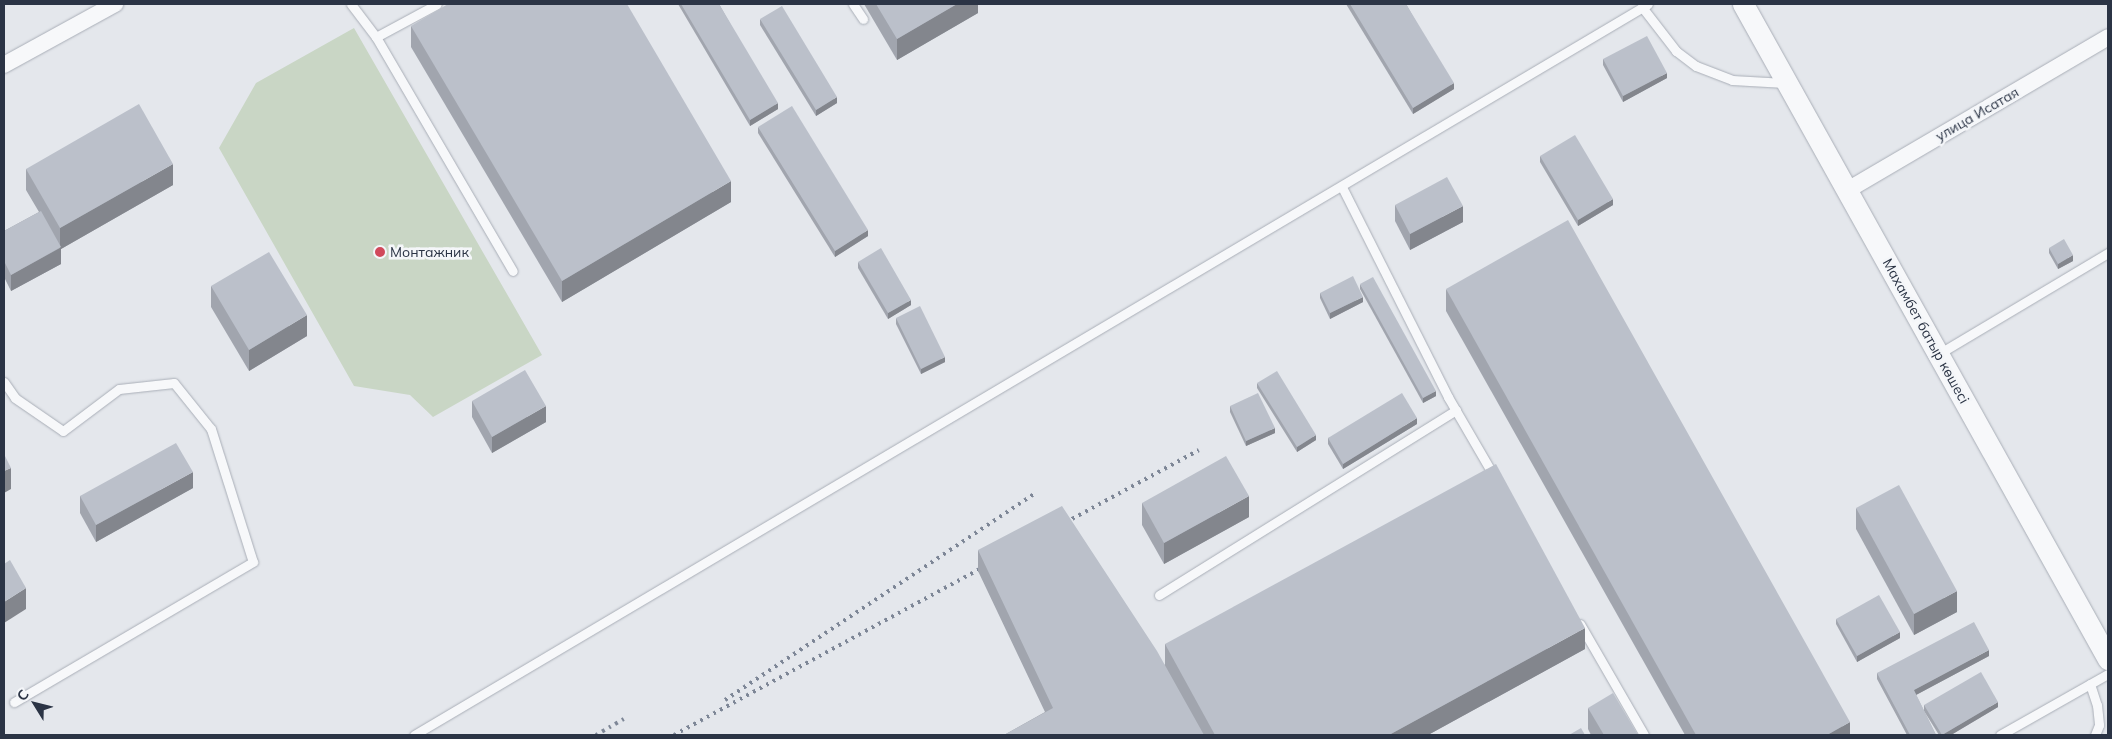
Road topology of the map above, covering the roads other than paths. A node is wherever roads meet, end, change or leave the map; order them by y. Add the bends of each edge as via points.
1 (115, 4) edge
2 (351, 4) edge
3 (438, 4) edge
4 (853, 4) edge
5 (1743, 4) edge
6 (1645, 5) edge
7 (863, 19) dead end
8 (376, 37) junction
9 (2108, 37) edge
10 (4, 65) edge
11 (1787, 83) junction
12 (1342, 187) junction
13 (1846, 191) junction
14 (2108, 253) edge
15 (513, 271) dead end
16 (1940, 353) junction
17 (4, 382) edge
18 (1456, 410) junction
19 (1500, 487) edge
20 (1160, 596) dead end
21 (1575, 615) edge
22 (2108, 659) edge
23 (2108, 674) edge
24 (2090, 684) junction
25 (14, 702) dead end
26 (414, 735) edge
27 (1644, 735) edge
28 (2000, 735) edge
29 (2095, 735) edge

1 - 10 street
2 - 8 lane
3 - 8 lane
4 - 7 lane
5 - 11 street, Махамбет батыр көшесі
6 - 11 lane via 1676,52 1696,66 1732,80
6 - 12 lane
8 - 15 lane
9 - 13 street, улица Исатая
11 - 13 street, Махамбет батыр көшесі
12 - 18 lane
12 - 26 lane
13 - 16 street, Махамбет батыр көшесі
14 - 16 lane
16 - 22 street, Махамбет батыр көшесі
17 - 25 lane via 16,398 64,431 119,389 174,383 210,429 253,562
18 - 19 lane
18 - 20 lane
21 - 27 lane
23 - 24 lane
24 - 28 lane
24 - 29 lane via 2099,725

